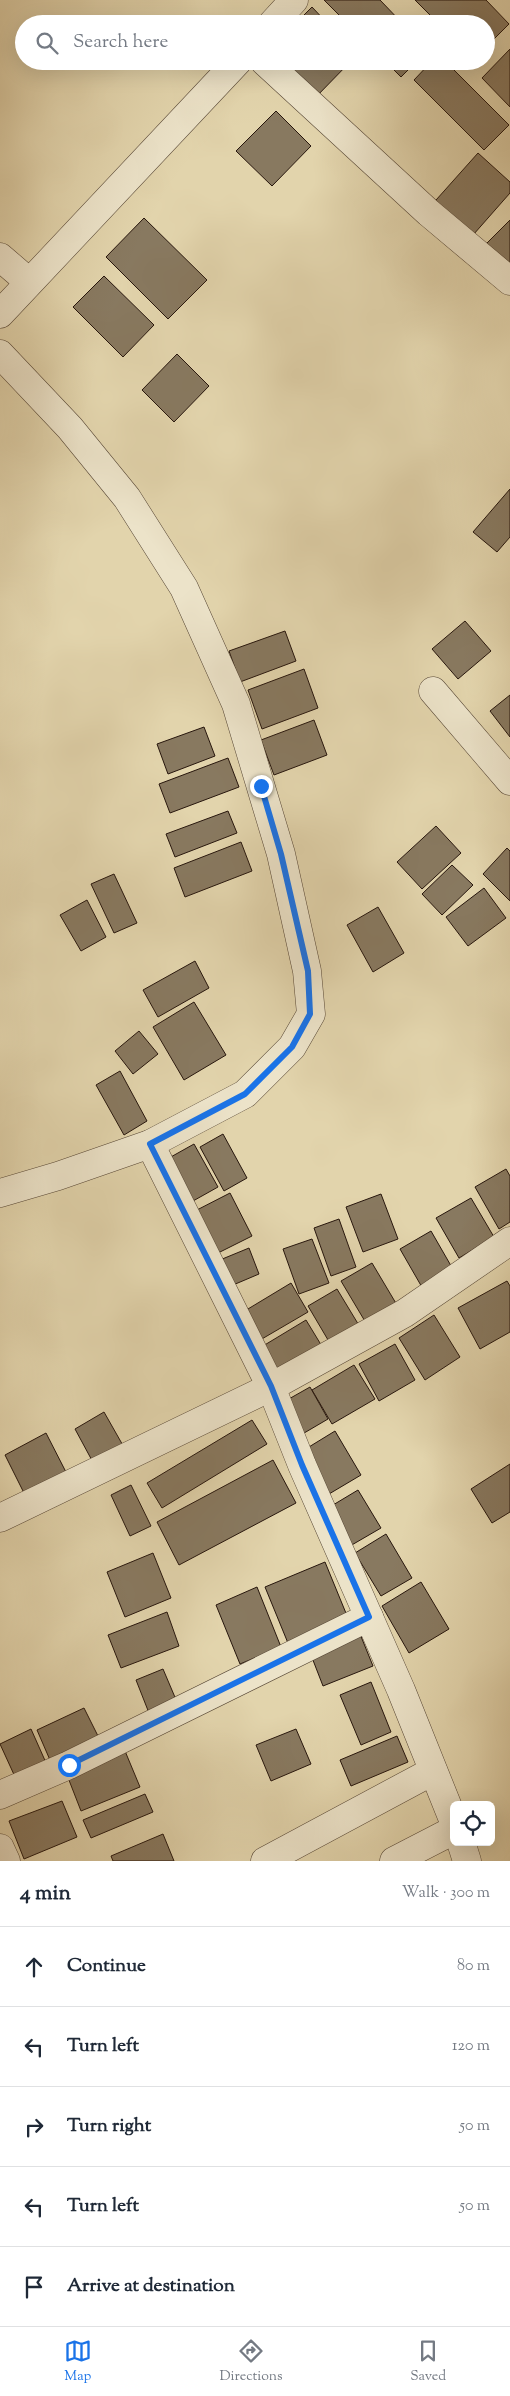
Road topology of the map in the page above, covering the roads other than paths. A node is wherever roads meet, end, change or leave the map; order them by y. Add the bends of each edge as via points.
1 (294, 0) edge
2 (280, 15) edge
3 (229, 70) edge
4 (274, 70) edge
5 (0, 257) edge
6 (28, 282) junction
7 (510, 282) edge
8 (0, 314) edge
9 (0, 354) edge
10 (433, 691) dead end
11 (504, 764) edge
12 (150, 1144) junction
13 (0, 1193) edge
14 (510, 1241) edge
15 (271, 1386) junction
16 (0, 1518) edge
17 (369, 1617) junction
18 (433, 1771) junction
19 (0, 1795) edge
20 (450, 1812) edge
21 (450, 1832) edge
22 (462, 1846) edge
23 (0, 1848) edge
24 (6, 1861) edge
25 (265, 1861) edge
26 (394, 1861) edge
27 (467, 1861) edge

1 - 2 street
3 - 6 street
4 - 7 street via 429,213
5 - 6 street
6 - 8 street
9 - 12 street via 70,428 127,498 184,588 236,704 281,854 308,971 310,1014 292,1047 245,1094
10 - 11 street
12 - 13 street
12 - 15 street
14 - 15 street via 405,1313
15 - 16 street
15 - 17 street
17 - 18 street
17 - 19 street via 69,1765
18 - 20 street
18 - 25 street
21 - 26 street
22 - 27 street
23 - 24 street

